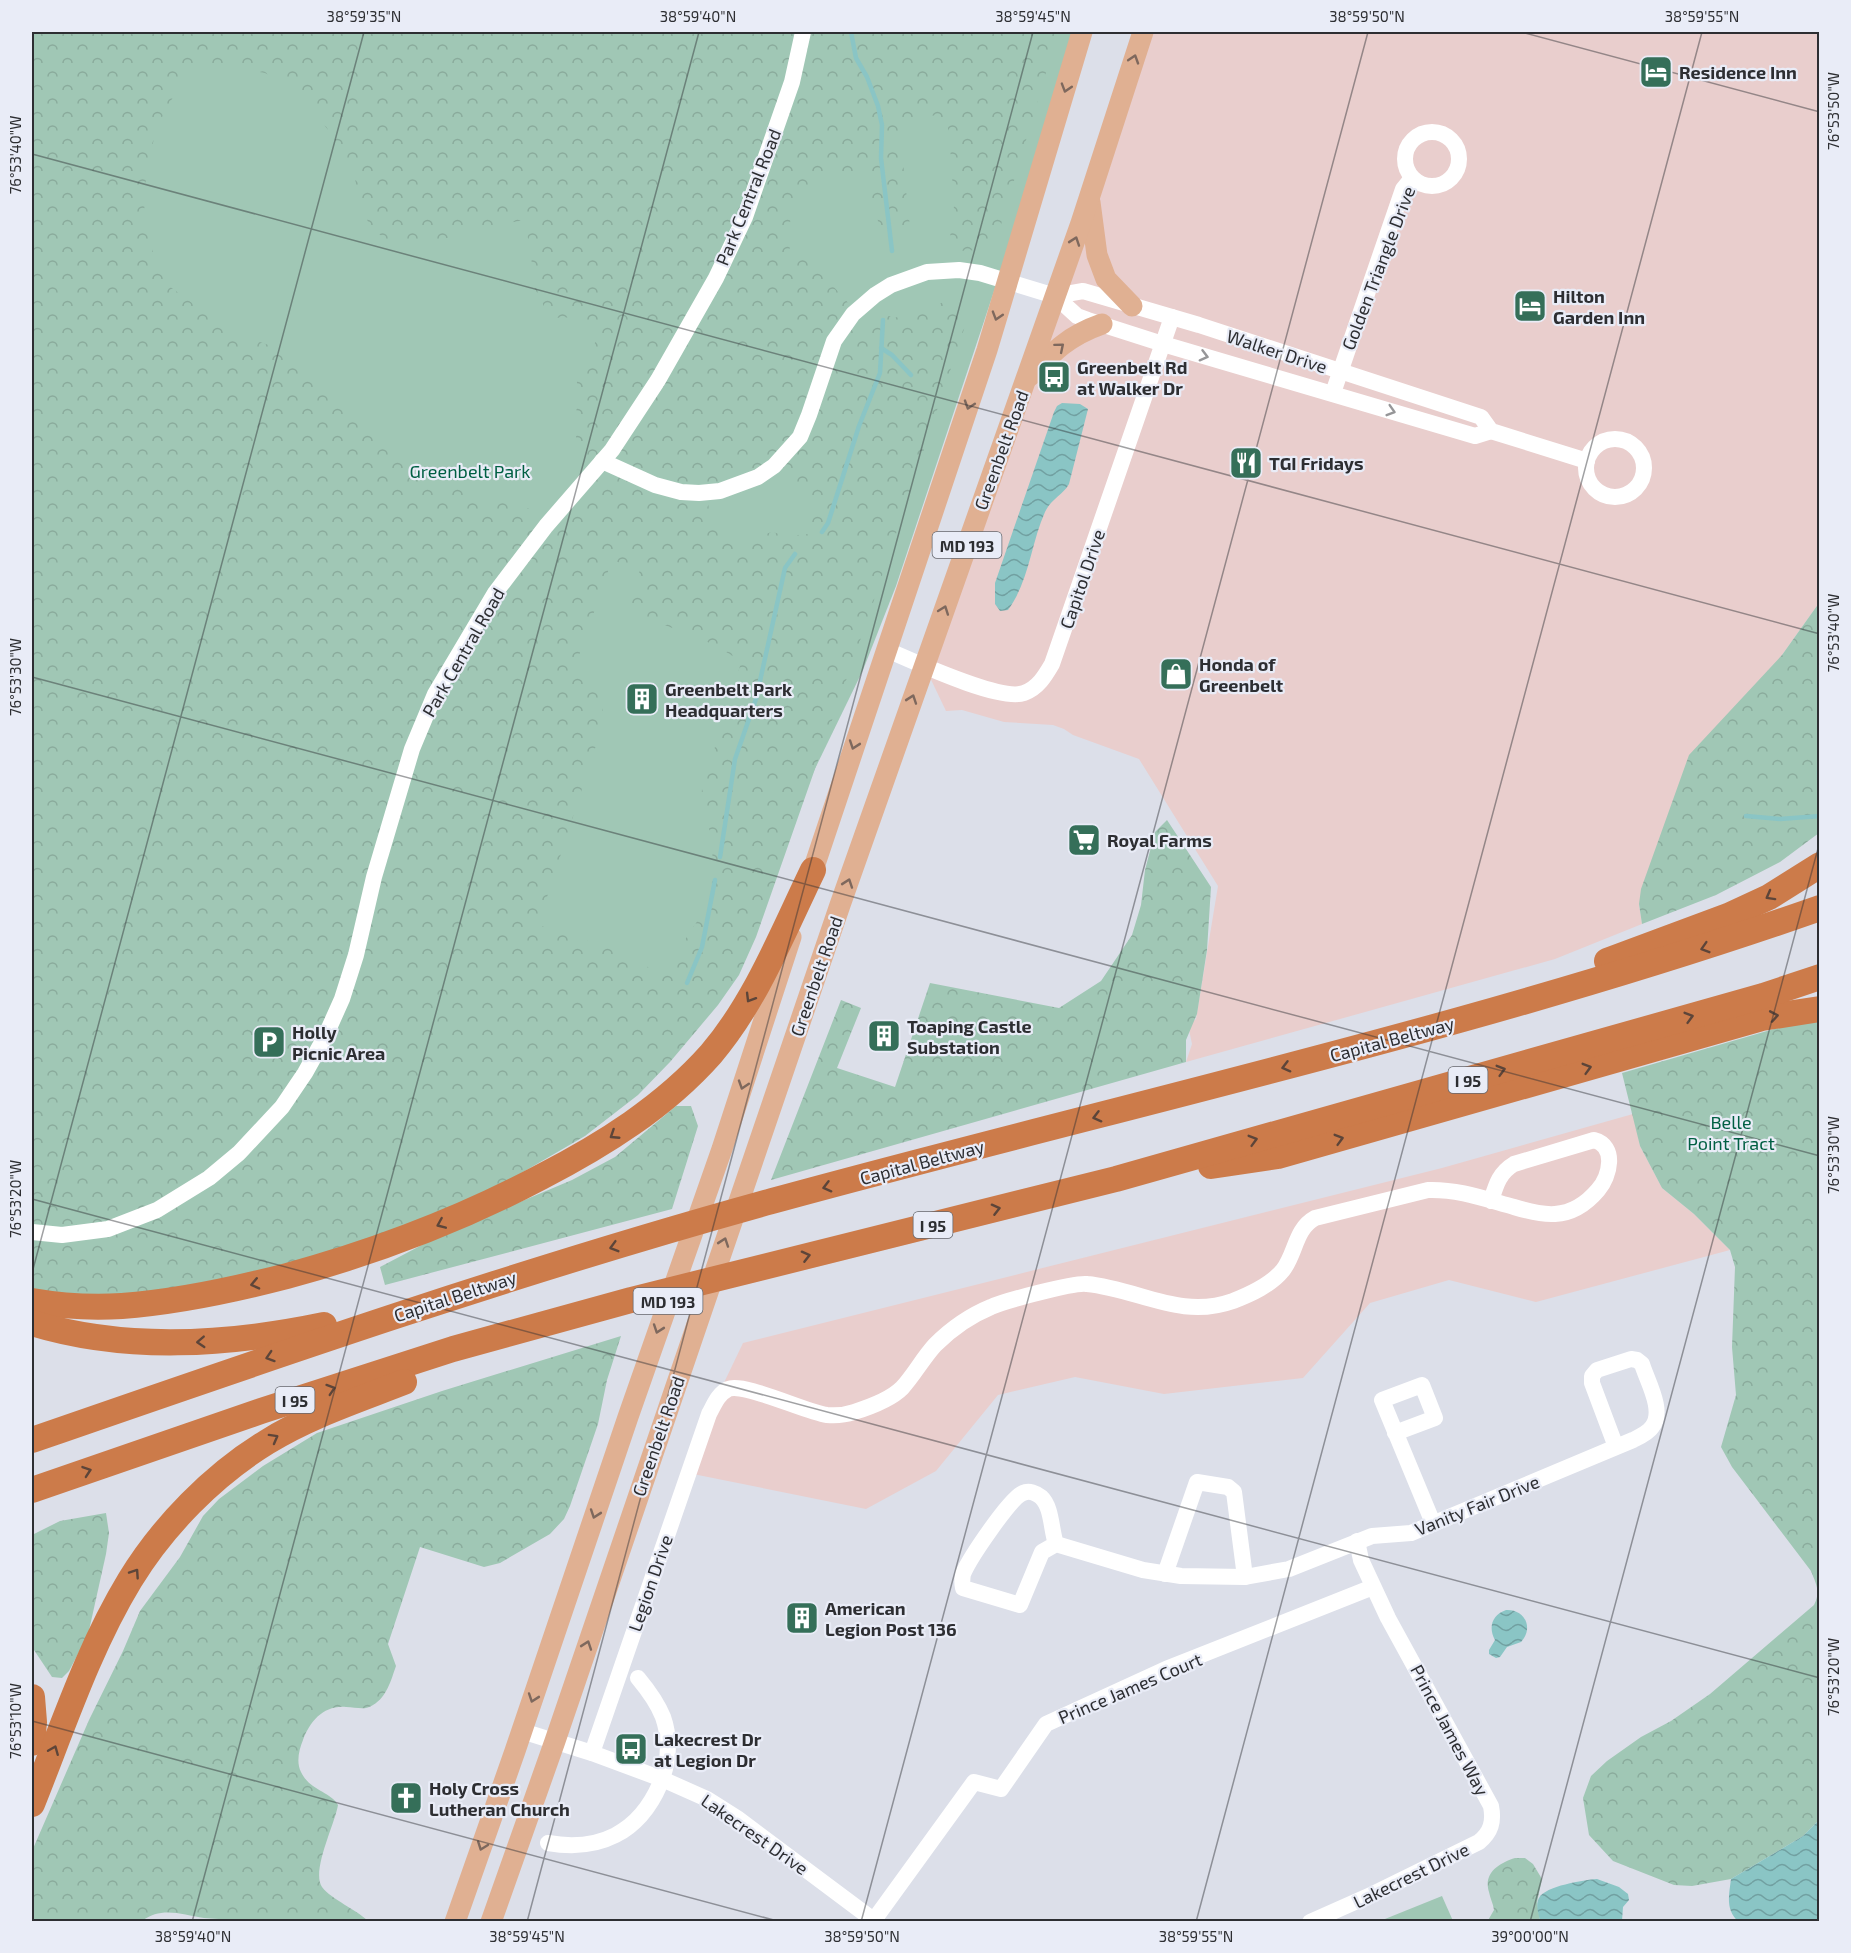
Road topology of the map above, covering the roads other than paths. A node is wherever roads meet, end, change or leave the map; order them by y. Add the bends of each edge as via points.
1 (803, 32) edge
2 (1082, 32) edge
3 (1143, 32) edge
4 (1412, 178) dead end
5 (1089, 196) junction
6 (1008, 282) junction
7 (1055, 296) junction
8 (1132, 306) junction
9 (1172, 317) junction
10 (1102, 324) junction
11 (1162, 344) junction
12 (1340, 370) junction
13 (1025, 381) junction
14 (1333, 393) junction
15 (1491, 430) junction
16 (602, 461) junction
17 (1587, 461) dead end
18 (887, 651) junction
19 (924, 665) junction
20 (1820, 865) edge
21 (813, 870) junction
22 (1820, 908) edge
23 (1820, 977) edge
24 (1820, 1009) edge
25 (1342, 1053) junction
26 (1116, 1179) junction
27 (1491, 1201) junction
28 (32, 1232) edge
29 (445, 1299) junction
30 (32, 1301) edge
31 (561, 1319) junction
32 (32, 1323) edge
33 (1395, 1433) junction
34 (32, 1440) edge
35 (1616, 1447) junction
36 (32, 1490) edge
37 (1433, 1523) junction
38 (1357, 1541) junction
39 (1056, 1544) junction
40 (1165, 1574) junction
41 (1245, 1577) junction
42 (1373, 1587) junction
43 (638, 1678) dead end
44 (32, 1697) edge
45 (522, 1731) junction
46 (555, 1741) junction
47 (32, 1743) edge
48 (592, 1753) junction
49 (662, 1779) junction
50 (32, 1804) edge
51 (1479, 1842) joint
52 (548, 1843) dead end
53 (875, 1921) edge
54 (455, 1922) edge
55 (491, 1922) edge
56 (1310, 1922) edge

1 - 16 street, Park Central Road via 792,82 745,217 716,278 658,380
2 -> 6 main road, Greenbelt Road / MD 193
5 -> 3 main road, Greenbelt Road / MD 193
4 - 12 street, Golden Triangle Drive via 1404,189
7 -> 5 main road, Greenbelt Road / MD 193
5 - 8 main road via 1097,255 1106,279
6 - 7 street, Walker Drive
6 - 16 street, Walker Drive via 969,271 938,271 909,278 875,295 853,314 834,341 800,437 774,466 746,483 720,491 681,492
6 -> 18 main road, Greenbelt Road / MD 193
7 - 8 street, Walker Drive via 1083,291
7 - 10 street, Walker Drive via 1077,316
7 - 13 main road, Greenbelt Road / MD 193
8 - 9 street, Walker Drive
9 - 11 street, Capitol Drive
9 - 12 street, Walker Drive
10 - 11 street, Walker Drive
13 -> 10 main road via 1061,344
11 -> 14 street, Walker Drive
11 - 19 street, Capitol Drive via 1053,664 1044,679 1022,694 1012,695
12 - 14 street, Golden Triangle Drive
12 - 15 street, Walker Drive via 1481,417
19 -> 13 main road, Greenbelt Road / MD 193
14 -> 15 street, Walker Drive via 1474,436
15 - 17 street, Walker Drive
16 - 28 street, Park Central Road via 495,593 435,694 412,749 342,999 305,1074 282,1107 209,1178 157,1210 108,1229 62,1235
18 - 19 street, Capitol Drive
18 -> 21 main road, Greenbelt Road / MD 193
46 -> 19 main road, Greenbelt Road / MD 193
20 -> 25 highway via 1769,897 1728,916
21 -> 30 highway via 755,988 710,1055 641,1117 563,1165 402,1240 265,1282 129,1306
21 -> 45 main road, Greenbelt Road / MD 193 via 726,1138
22 -> 25 highway, Capital Beltway via 1715,945
26 -> 23 highway, I 95
26 -> 24 highway via 1278,1156 1762,1018
25 -> 29 highway, Capital Beltway via 775,1201
31 -> 26 highway, I 95
27 - 27 street, Legion Drive via 1545,1214 1569,1211 1600,1188 1609,1169 1609,1153 1593,1140 1514,1164 1499,1178
27 - 48 street, Legion Drive via 1461,1192 1428,1190 1315,1218 1302,1228 1283,1271 1250,1294 1230,1302 1177,1306 1084,1283 994,1305 957,1324 902,1388 874,1406 840,1416 818,1413 737,1387 729,1389 709,1414
29 -> 32 highway via 274,1335 219,1341 117,1340
29 -> 34 highway, Capital Beltway
36 -> 31 highway, I 95 via 261,1411
50 -> 31 highway via 115,1605 150,1550 204,1491 267,1442 310,1419
33 - 33 street via 1382,1400 1422,1385 1435,1418
33 - 37 street
35 - 35 street, Vanity Fair Drive via 1592,1376 1596,1370 1637,1360 1642,1364 1657,1416 1647,1432
35 - 37 street, Vanity Fair Drive
37 - 38 street, Vanity Fair Drive via 1411,1533 1380,1534
38 - 41 street, Vanity Fair Drive via 1289,1569
38 - 42 street
39 - 39 street via 1046,1503 1035,1493 1022,1493 998,1518 966,1568 963,1588 1020,1605 1042,1552
39 - 40 street, Vanity Fair Drive
40 - 41 street, Vanity Fair Drive
40 - 41 street via 1197,1482 1228,1487 1234,1492
42 - 51 street, Prince James Way via 1491,1806 1491,1827
42 - 53 street, Prince James Court via 1166,1669 1046,1724 1001,1789 974,1782
43 - 49 street via 654,1699 665,1725 669,1753
44 - 47 highway
45 - 46 street, Lakecrest Drive
45 -> 54 main road, Greenbelt Road / MD 193
46 - 48 street, Lakecrest Drive
46 - 55 main road, Greenbelt Road / MD 193
48 - 49 street, Lakecrest Drive
49 - 52 street via 647,1810 627,1829 589,1845
49 - 53 street, Lakecrest Drive via 737,1818
51 - 56 street, Lakecrest Drive

